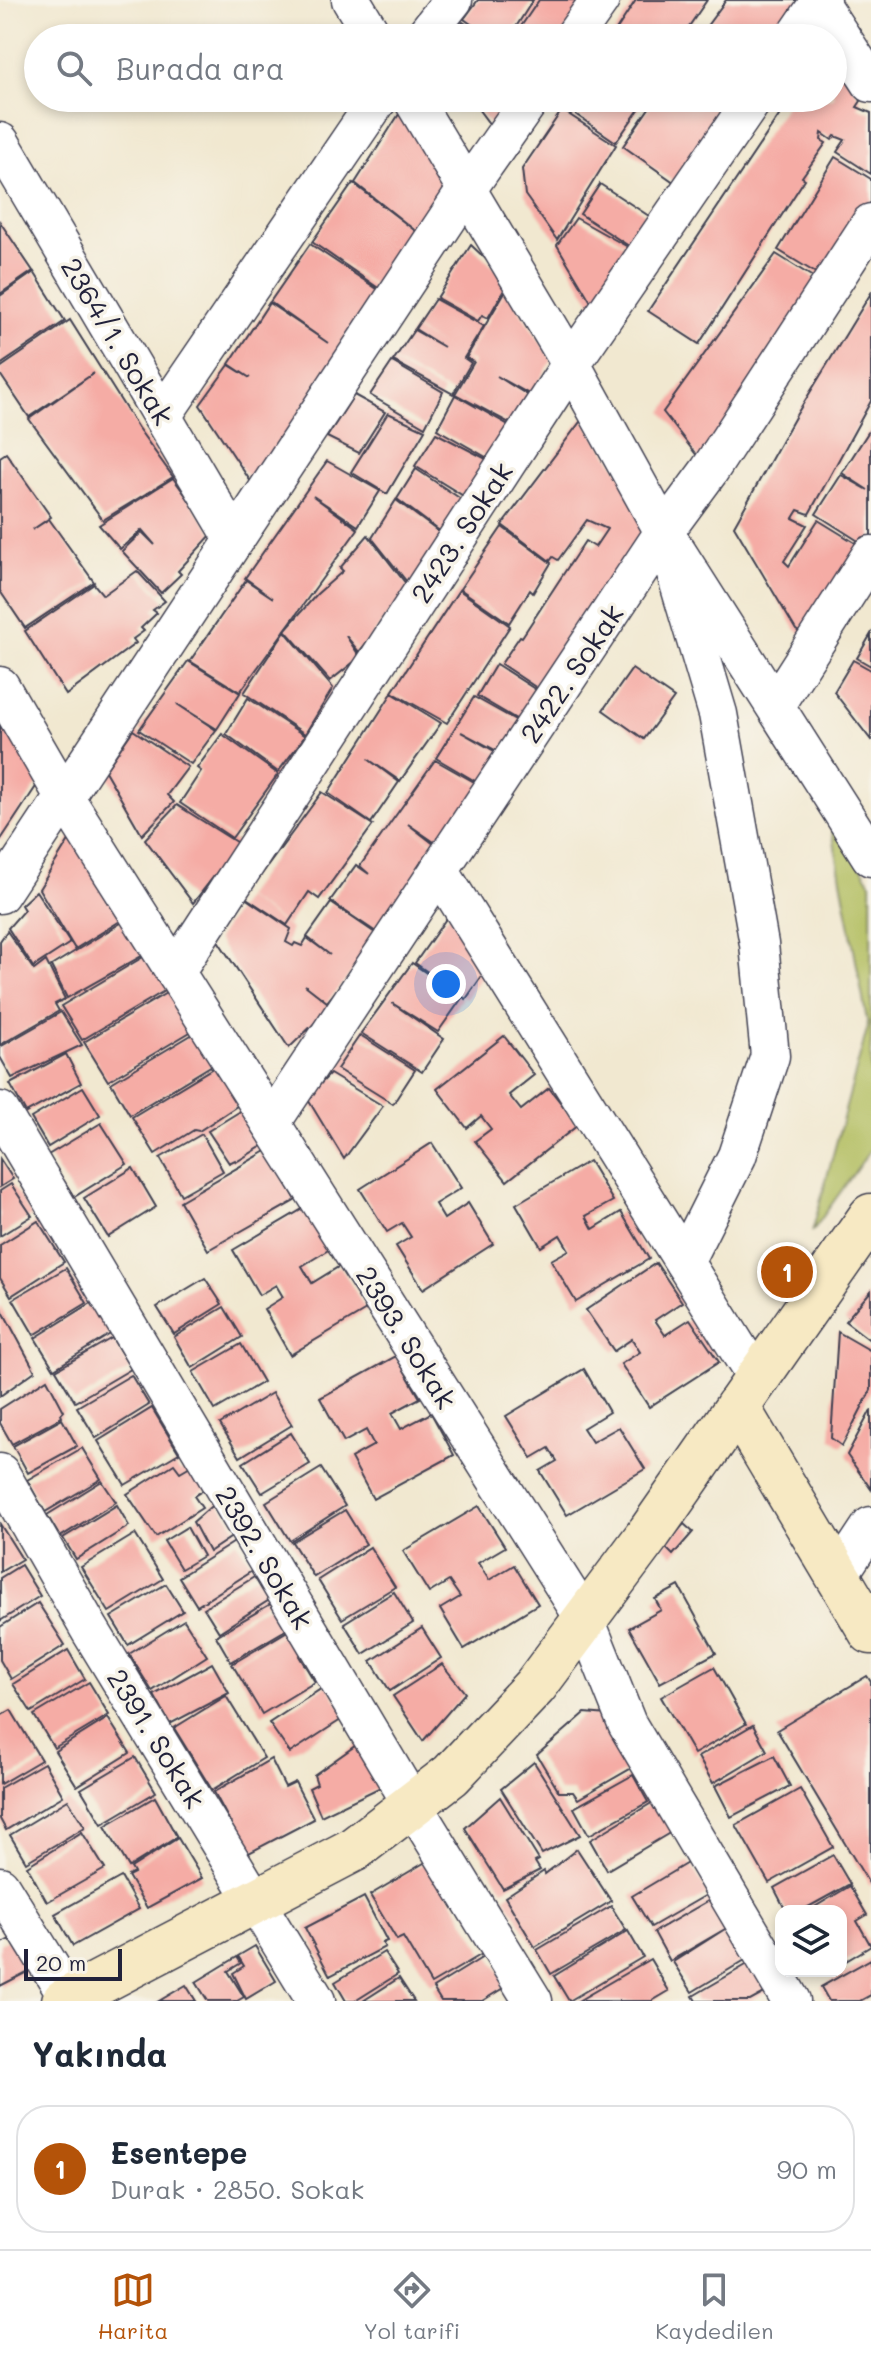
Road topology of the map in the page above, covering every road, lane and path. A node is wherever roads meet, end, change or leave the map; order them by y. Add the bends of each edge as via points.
1 (351, 0) edge
2 (453, 0) edge
3 (600, 0) edge
4 (819, 1) edge
5 (366, 24) edge
6 (434, 24) edge
7 (583, 24) edge
8 (804, 24) edge
9 (834, 24) edge
10 (847, 45) edge
11 (871, 83) edge
12 (369, 112) edge
13 (420, 112) edge
14 (521, 112) edge
15 (744, 112) edge
16 (0, 142) edge
17 (467, 189) junction
18 (871, 223) edge
19 (571, 364) junction
20 (162, 416) junction
21 (664, 532) junction
22 (235, 540) junction
23 (871, 555) edge
24 (0, 686) edge
25 (775, 705) junction
26 (65, 798) junction
27 (871, 857) edge
28 (439, 870) junction
29 (0, 894) edge
30 (175, 972) junction
31 (0, 1111) edge
32 (271, 1123) junction
33 (871, 1216) edge
34 (684, 1262) junction
35 (747, 1393) junction
36 (0, 1473) edge
37 (871, 1526) edge
38 (838, 1576) junction
39 (585, 1619) junction
40 (871, 1632) edge
41 (412, 1804) junction
42 (0, 1886) edge
43 (258, 1902) junction
44 (68, 2000) edge
45 (316, 2001) edge
46 (533, 2001) edge
47 (791, 2001) edge

1 - 5 street
2 - 6 street
3 - 7 street
4 - 8 street
4 - 9 street
10 - 11 street
12 - 20 street
13 - 17 street
14 - 17 street
15 - 19 street, 2423. Sokak
16 - 20 street, 2364/1. Sokak
17 - 19 street
17 - 22 street
18 - 21 street, 2422. Sokak
19 - 21 street
19 - 30 street, 2423. Sokak
20 - 22 street, 2364/1. Sokak
21 - 25 street
21 - 28 street, 2422. Sokak
21 - 34 street via 718,714 759,944 770,1056 737,1156
22 - 26 street
23 - 25 street
24 - 26 street, 2393. Sokak
25 - 27 street
26 - 29 street
26 - 30 street, 2393. Sokak
28 - 32 street, 2422. Sokak
28 - 34 street
30 - 32 street, 2393. Sokak
31 - 41 street, 2392. Sokak
32 - 39 street, 2393. Sokak
33 - 35 main road
34 - 35 street
35 - 38 main road
35 - 39 main road
36 - 43 street, 2391. Sokak
37 - 38 street
38 - 40 main road
39 - 41 main road via 535,1686 451,1775
39 - 47 street, 2393. Sokak via 627,1724
41 - 43 main road via 353,1850
41 - 46 street, 2392. Sokak
42 - 44 street
43 - 44 main road
43 - 45 street, 2391. Sokak

